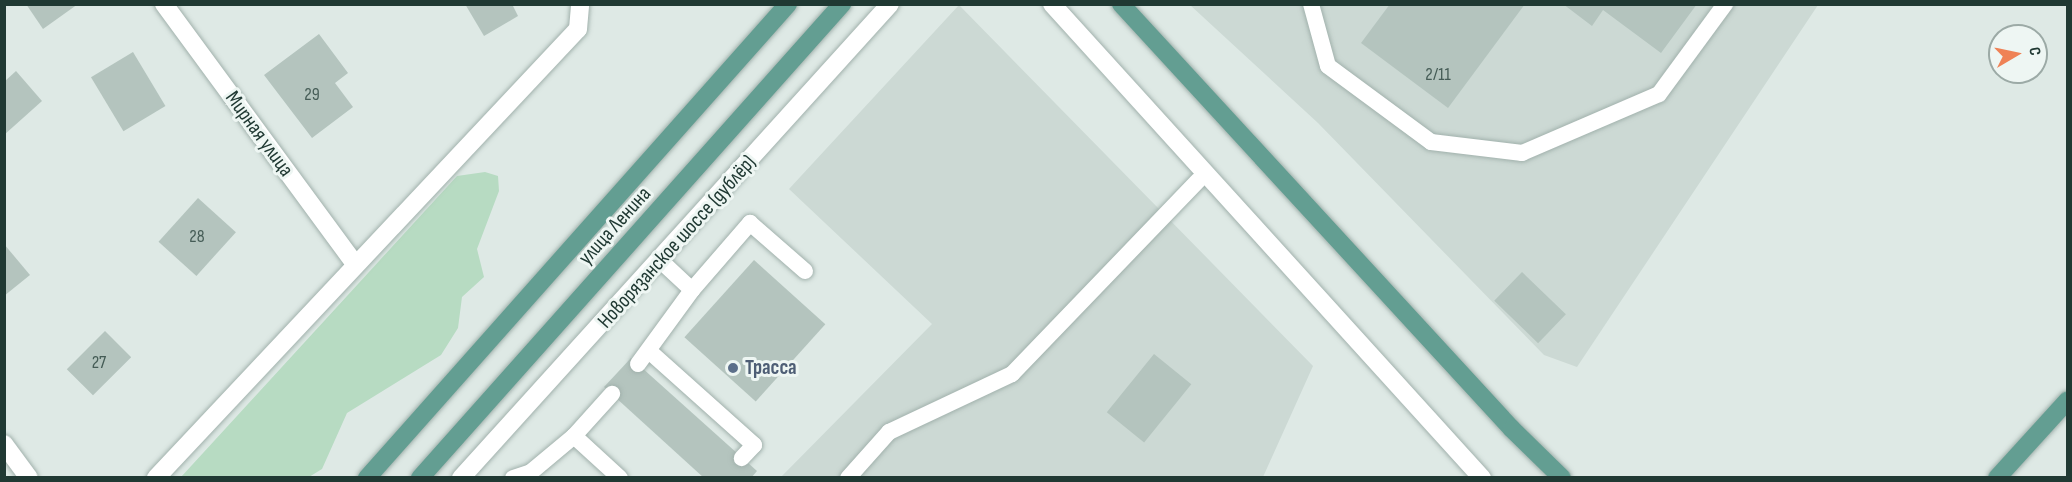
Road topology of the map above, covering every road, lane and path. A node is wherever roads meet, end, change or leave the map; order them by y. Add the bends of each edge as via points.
1 (164, 4) edge
2 (580, 4) edge
3 (788, 4) edge
4 (842, 4) edge
5 (890, 4) edge
6 (1052, 4) edge
7 (1121, 4) edge
8 (1725, 4) edge
9 (1311, 5) edge
10 (1199, 180) dead end
11 (661, 261) junction
12 (354, 263) junction
13 (805, 271) dead end
14 (692, 290) junction
15 (649, 351) junction
16 (638, 364) dead end
17 (612, 394) dead end
18 (2067, 400) edge
19 (574, 436) junction
20 (4, 444) edge
21 (742, 458) dead end
22 (1478, 472) edge
23 (29, 477) edge
24 (156, 477) edge
25 (368, 477) edge
26 (420, 477) edge
27 (461, 477) edge
28 (513, 477) edge
29 (620, 477) edge
30 (848, 477) edge
31 (1562, 477) edge
32 (1997, 477) edge

1 - 12 street, Мирная улица
2 - 12 street via 578,29
3 - 25 main road, улица Ленина
4 - 26 main road, улица Ленина
5 - 11 street, Новорязанское шоссе (дублёр)
6 - 22 street
7 - 31 main road via 1512,429
8 - 9 lane via 1659,94 1522,153 1431,142 1328,66
10 - 30 lane via 1012,374 889,432
11 - 14 lane
11 - 27 street, Новорязанское шоссе (дублёр)
12 - 24 street
13 - 14 lane via 750,223
14 - 15 lane
15 - 16 lane
15 - 21 lane via 754,445
17 - 19 lane
18 - 32 main road
19 - 28 lane via 531,472
19 - 29 lane
20 - 23 street

